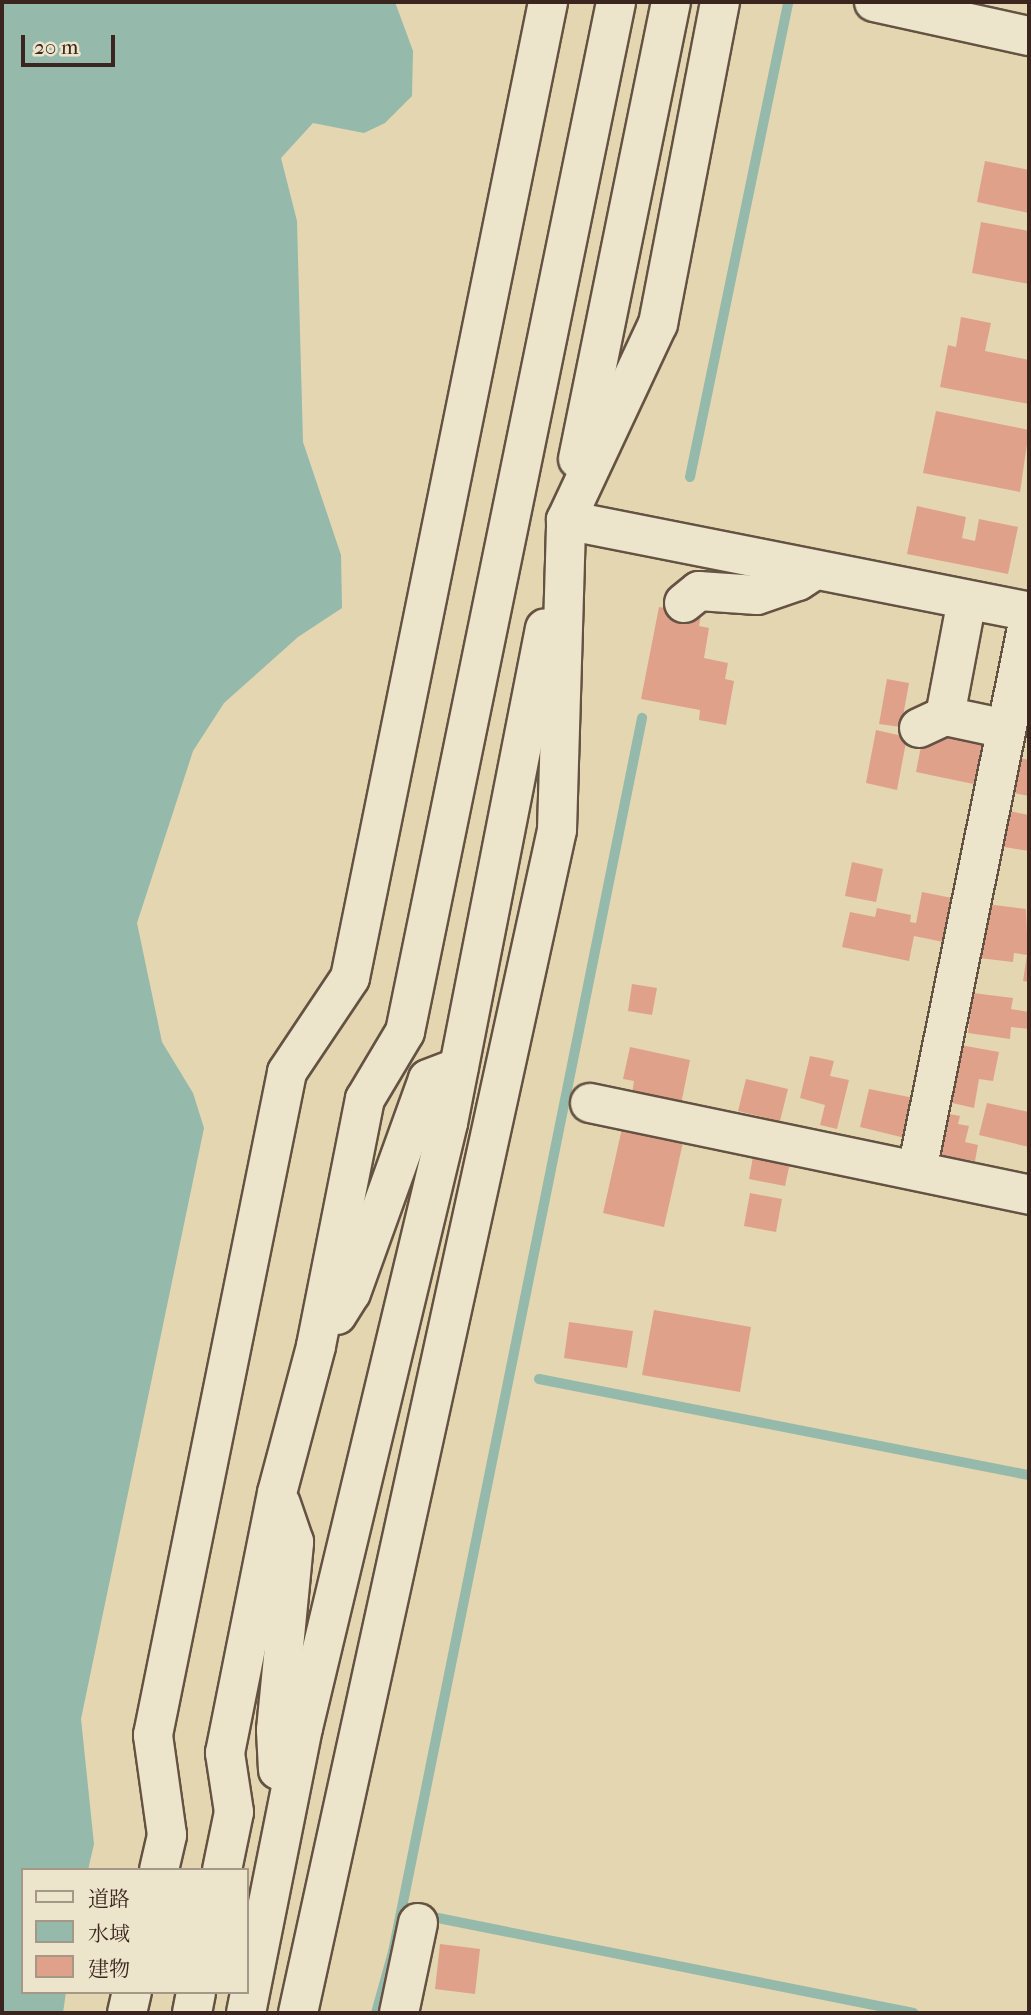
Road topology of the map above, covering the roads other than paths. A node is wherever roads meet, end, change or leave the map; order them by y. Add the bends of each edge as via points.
1 (548, 2) edge
2 (616, 2) edge
3 (671, 2) edge
4 (720, 2) edge
5 (874, 2) edge
6 (1029, 36) edge
7 (566, 520) junction
8 (815, 570) junction
9 (967, 600) junction
10 (684, 603) dead end
11 (1029, 612) edge
12 (1029, 618) edge
13 (1006, 729) junction
14 (459, 1067) junction
15 (590, 1103) dead end
16 (917, 1170) junction
17 (1029, 1195) edge
18 (316, 1346) junction
19 (277, 1493) junction
20 (292, 1796) junction
21 (159, 1868) edge
22 (222, 1868) edge
23 (418, 1923) dead end
24 (132, 1994) edge
25 (196, 1994) edge
26 (127, 2013) edge
27 (192, 2013) edge
28 (246, 2013) edge
29 (298, 2013) edge
30 (399, 2013) edge

1 - 21 street via 349,978 287,1072 153,1735 167,1835
2 - 18 street via 405,1032 365,1099
3 - 7 street
4 - 7 street via 658,324
5 - 6 street
7 - 8 street
7 - 14 street
7 - 29 street via 557,830
8 - 9 street
8 - 10 street via 799,581 757,595 698,591
9 - 11 street
9 - 13 street via 932,722
12 - 13 street
13 - 16 street
14 - 18 street via 428,1079 352,1293
14 - 20 street via 303,1728
15 - 16 street
16 - 17 street
18 - 19 street
19 - 20 street via 294,1542 276,1730 279,1777
19 - 22 street via 225,1753 234,1812
20 - 28 street
23 - 30 street
24 - 26 street
25 - 27 street

